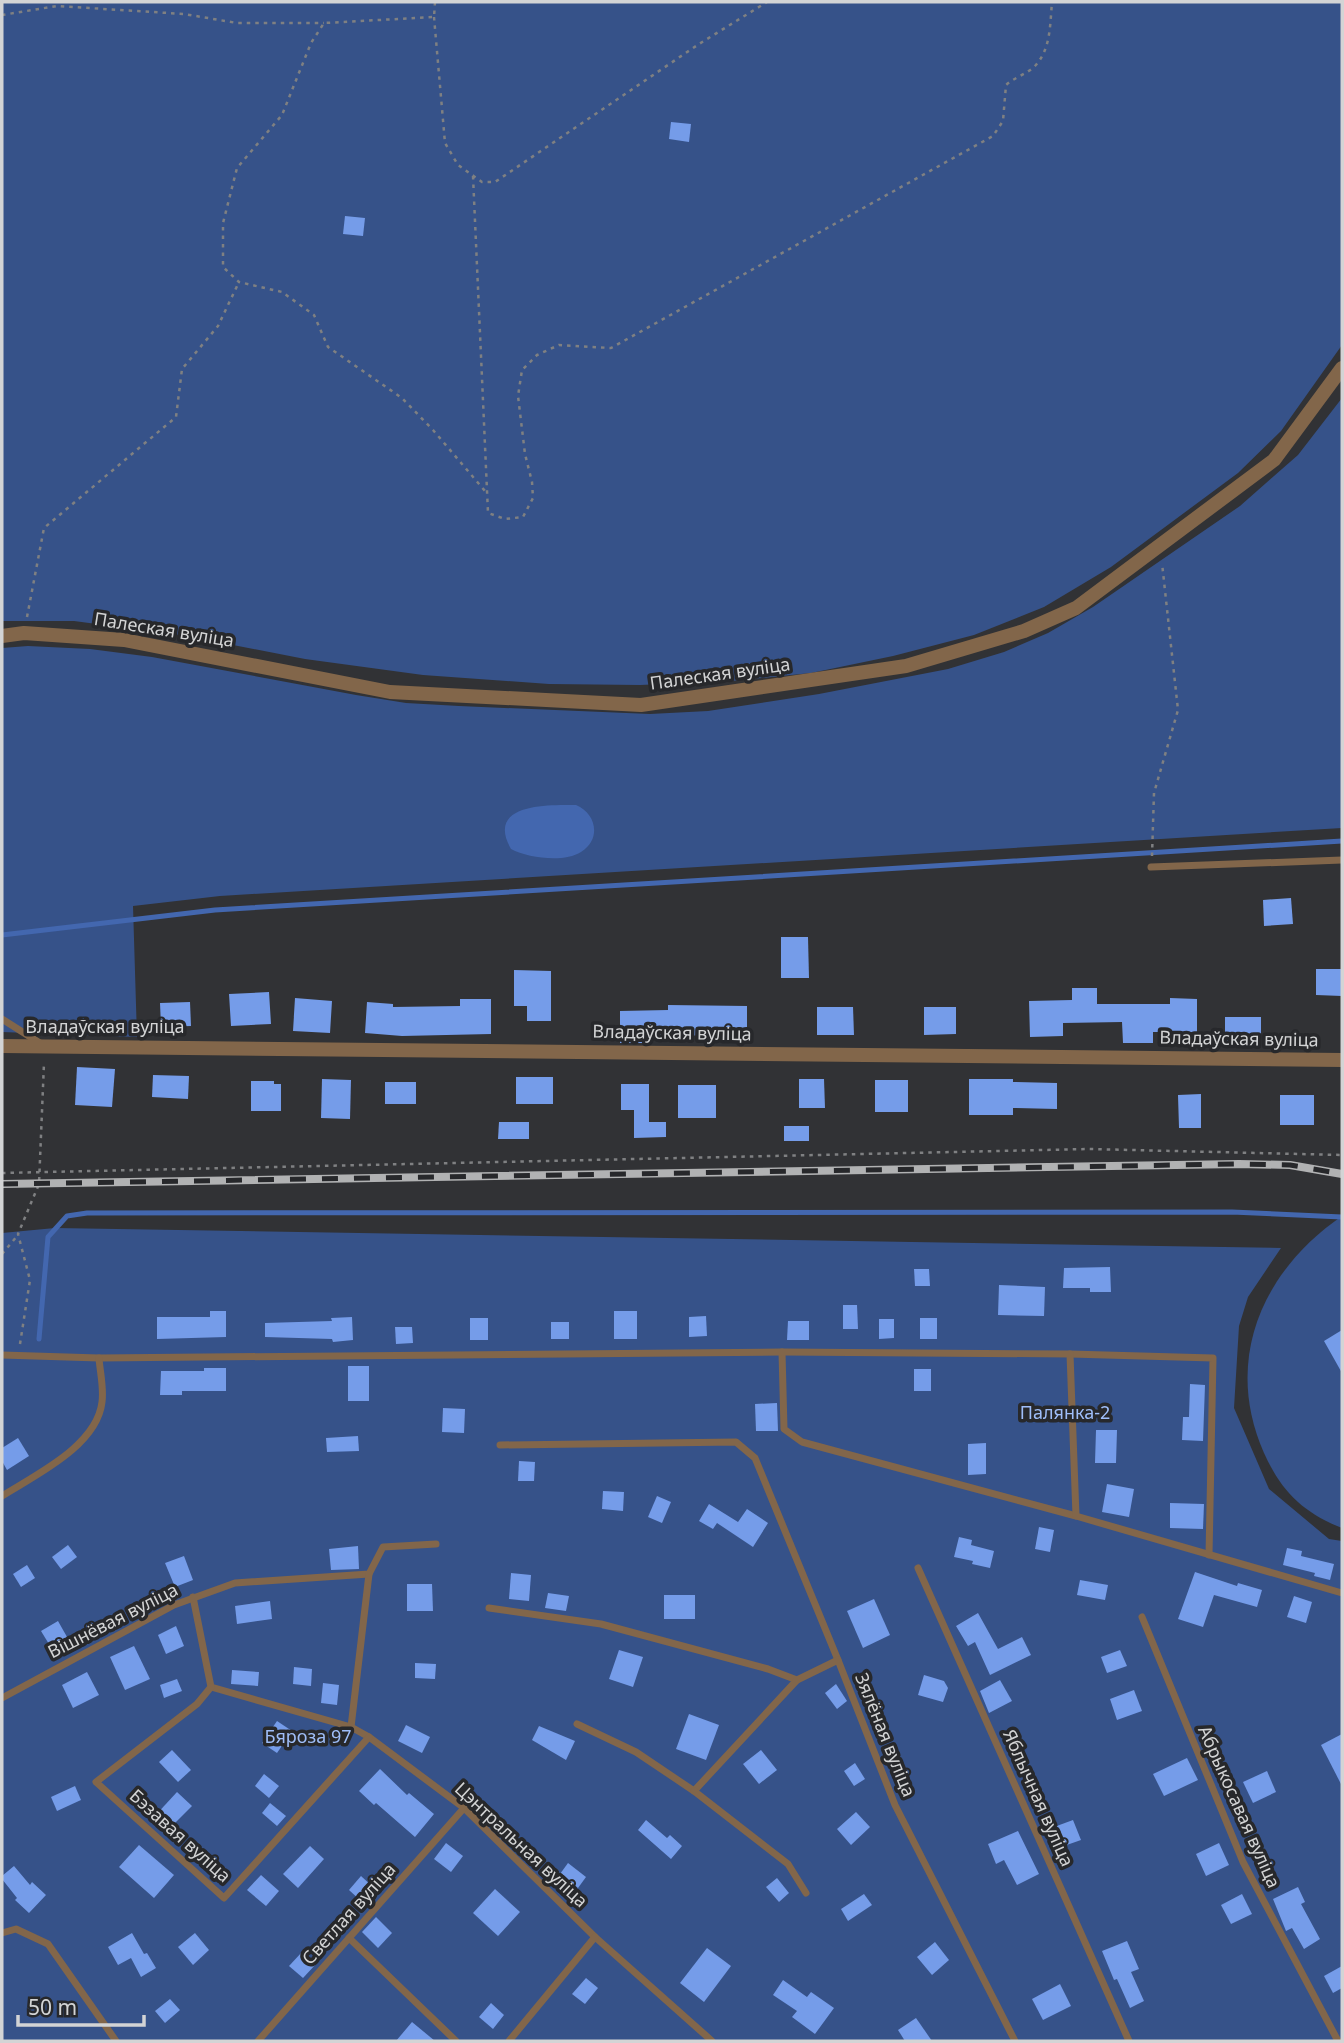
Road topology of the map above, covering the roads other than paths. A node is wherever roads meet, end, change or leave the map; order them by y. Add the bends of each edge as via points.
1 (1342, 368) edge
2 (2, 636) edge
3 (1342, 860) edge
4 (1151, 867) road end
5 (2, 1019) edge
6 (2, 1046) edge
7 (44, 1046) junction
8 (1342, 1059) edge
9 (782, 1352) junction
10 (1070, 1354) junction
11 (2, 1355) edge
12 (99, 1358) junction
13 (500, 1445) dead end
14 (2, 1496) edge
15 (1076, 1517) junction
16 (436, 1544) dead end
17 (1209, 1555) junction
18 (918, 1568) dead end
19 (369, 1574) junction
20 (1342, 1593) edge
21 (193, 1597) junction
22 (489, 1608) dead end
23 (1142, 1617) dead end
24 (838, 1660) junction
25 (797, 1680) junction
26 (211, 1687) junction
27 (2, 1698) edge
28 (577, 1724) dead end
29 (351, 1727) junction
30 (369, 1737) junction
31 (694, 1791) junction
32 (464, 1808) junction
33 (806, 1893) dead end
34 (2, 1933) edge
35 (595, 1937) junction
36 (349, 1938) junction
37 (116, 2041) edge
38 (257, 2041) edge
39 (456, 2041) edge
40 (509, 2041) edge
41 (712, 2041) edge
42 (1015, 2041) edge
43 (1129, 2041) edge
44 (1338, 2041) edge

1 - 2 street, Палеская вуліца via 1274,460 1076,608 1024,631 906,666 641,705 390,692 124,640 24,633
3 - 4 lane
5 - 7 lane
6 - 7 street, Владаўская вуліца
7 - 8 street, Владаўская вуліца
9 - 10 lane
9 - 12 lane
9 - 15 lane via 784,1429 802,1442
10 - 15 lane
10 - 17 lane via 1213,1358
11 - 12 lane
12 - 14 lane via 102,1403 92,1428 74,1449
13 - 24 lane via 736,1442 755,1458
15 - 17 lane
16 - 19 lane via 383,1547
17 - 20 lane
18 - 43 lane, Яблычная вуліца
19 - 21 lane, Вішнёвая вуліца via 235,1583
19 - 29 lane
21 - 26 lane
21 - 27 lane, Вішнёвая вуліца
22 - 25 lane via 601,1624
23 - 44 lane, Абрыкосавая вуліца via 1243,1862
24 - 25 lane, Зялёная вуліца
24 - 42 lane, Зялёная вуліца via 895,1805
25 - 31 lane, Зялёная вуліца
26 - 29 lane, Цэнтральная вуліца
26 - 30 lane, Бэзавая вуліца via 197,1704 96,1782 224,1898
28 - 31 lane via 636,1752
29 - 30 lane, Цэнтральная вуліца
30 - 32 lane, Цэнтральная вуліца
31 - 33 lane via 788,1864
32 - 35 lane, Цэнтральная вуліца
32 - 36 lane, Светлая вуліца
34 - 37 lane via 16,1929 48,1944
35 - 40 lane
35 - 41 lane, Цэнтральная вуліца
36 - 38 lane, Светлая вуліца
36 - 39 lane

